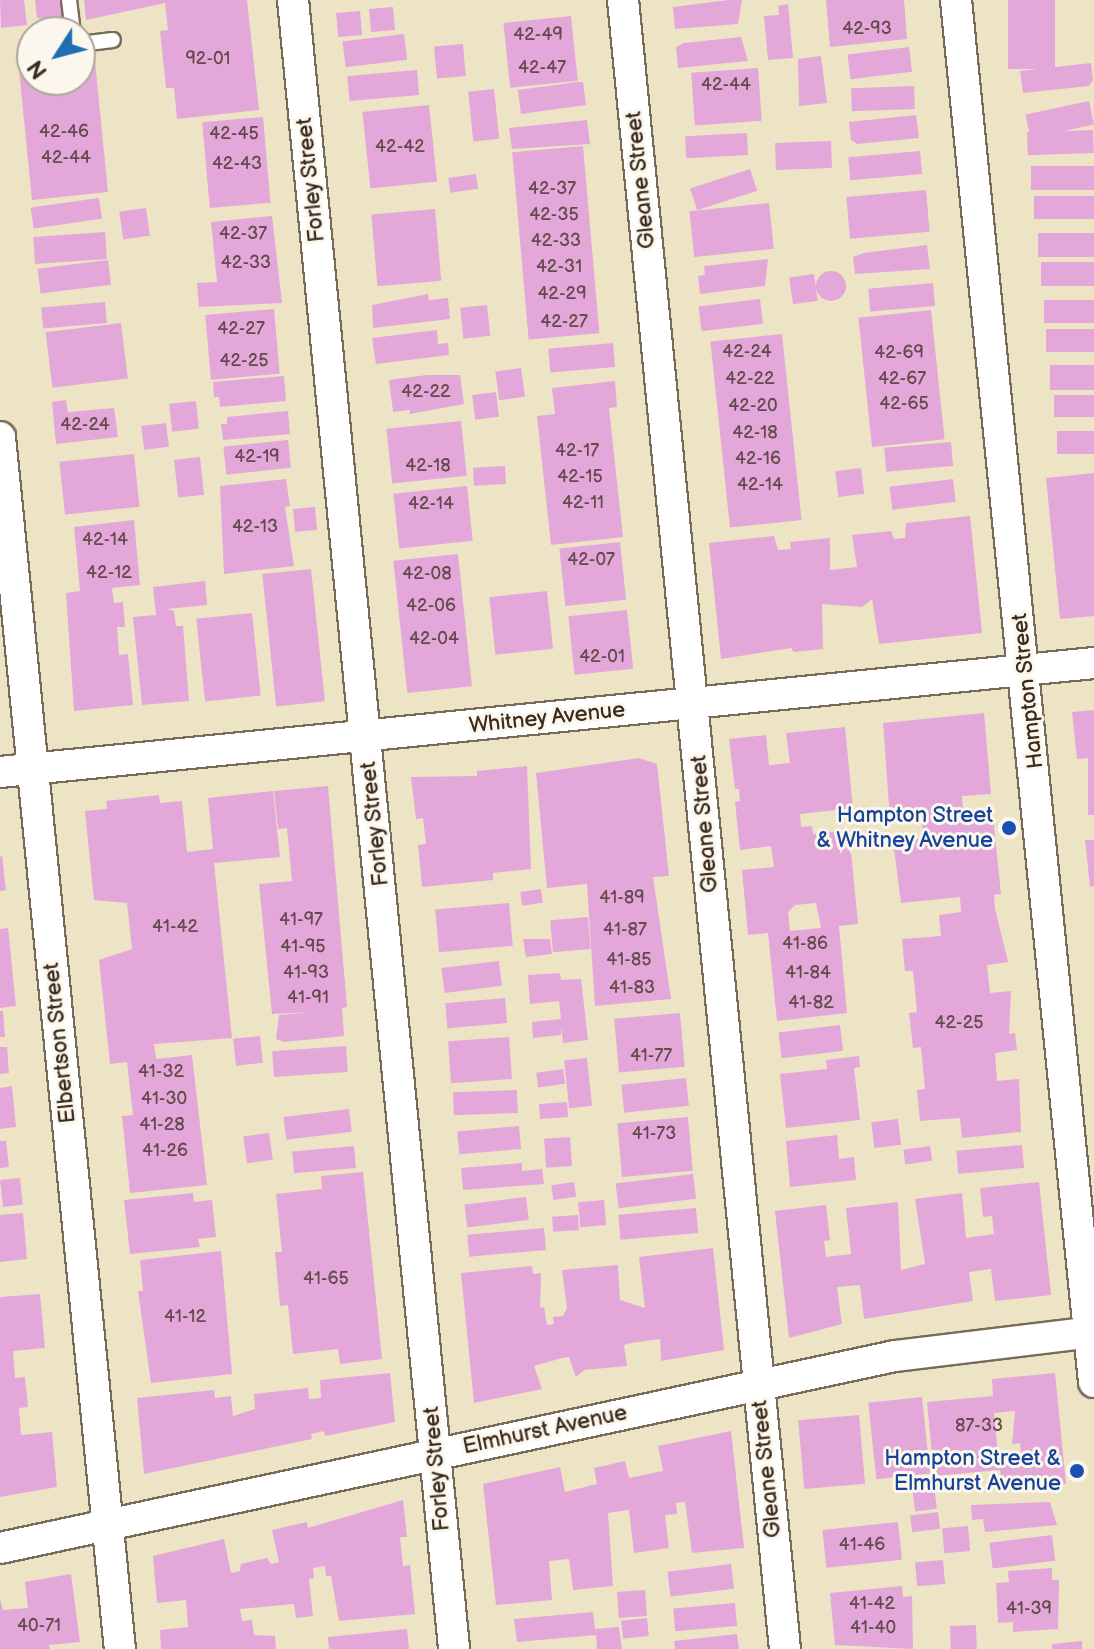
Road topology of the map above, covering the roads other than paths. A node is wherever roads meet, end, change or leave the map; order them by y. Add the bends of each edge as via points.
1 (293, 0) edge
2 (623, 0) edge
3 (956, 0) edge
4 (113, 40) dead end
5 (96, 42) edge
6 (0, 437) edge
7 (1094, 663) edge
8 (1026, 670) junction
9 (693, 703) junction
10 (366, 736) junction
11 (33, 769) junction
12 (0, 772) edge
13 (1092, 1333) edge
14 (1094, 1382) edge
15 (758, 1384) junction
16 (435, 1452) junction
17 (108, 1523) junction
18 (0, 1548) edge
19 (120, 1649) edge
20 (454, 1649) edge
21 (785, 1649) edge

1 - 10 street, Forley Street
2 - 9 street, Gleane Street
3 - 8 street, Hampton Street
4 - 5 lane
6 - 11 street, Elbertson Street
7 - 8 street, Whitney Avenue
8 - 9 street, Whitney Avenue
8 - 13 street, Hampton Street
9 - 10 street, Whitney Avenue
9 - 15 street, Gleane Street
10 - 11 street, Whitney Avenue
10 - 16 street, Forley Street
11 - 12 street, Whitney Avenue
11 - 17 street, Elbertson Street
13 - 14 street, Hampton Street
13 - 15 street, Elmhurst Avenue via 939,1347
15 - 16 street, Elmhurst Avenue
15 - 21 street, Gleane Street
16 - 17 street, Elmhurst Avenue
16 - 20 street, Forley Street
17 - 18 street, Elmhurst Avenue
17 - 19 street, Elbertson Street

